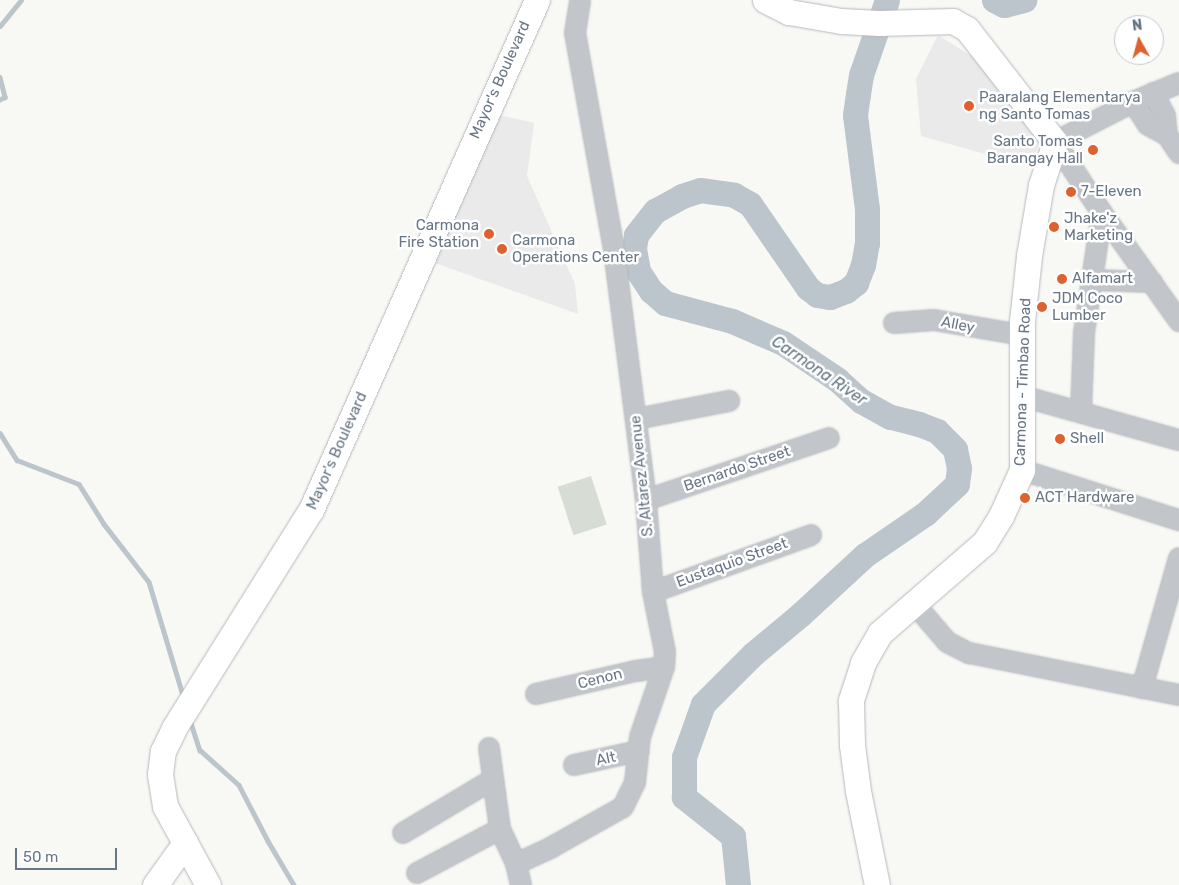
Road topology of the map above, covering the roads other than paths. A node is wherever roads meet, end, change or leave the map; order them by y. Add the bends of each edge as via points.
1 (537, 0) edge
2 (580, 0) edge
3 (765, 0) edge
4 (796, 6) edge
5 (1179, 83) edge
6 (1153, 93) junction
7 (1133, 102) junction
8 (1167, 135) junction
9 (1055, 142) junction
10 (1179, 153) edge
11 (1102, 213) junction
12 (1092, 280) junction
13 (1152, 282) junction
14 (1179, 321) edge
15 (894, 323) dead end
16 (1022, 335) junction
17 (1022, 396) junction
18 (730, 401) dead end
19 (1081, 412) junction
20 (636, 419) junction
21 (829, 438) dead end
22 (1179, 440) edge
23 (1022, 470) junction
24 (646, 500) junction
25 (1179, 520) edge
26 (811, 535) dead end
27 (1179, 558) edge
28 (653, 592) junction
29 (913, 602) junction
30 (664, 667) junction
31 (1142, 688) junction
32 (536, 694) dead end
33 (1179, 695) edge
34 (489, 748) dead end
35 (638, 751) junction
36 (574, 765) dead end
37 (492, 780) junction
38 (500, 829) junction
39 (403, 833) dead end
40 (185, 842) junction
41 (516, 864) junction
42 (417, 873) dead end
43 (155, 885) edge
44 (208, 885) edge
45 (521, 885) edge
46 (877, 885) edge

1 - 40 main road, Mayor's Boulevard via 312,510 163,751 160,774 165,806
2 - 20 street, S. Altarez Avenue via 575,33 613,244
3 - 4 main road
4 - 9 main road via 841,21 953,21 967,29
5 - 6 street
6 - 7 street
6 - 8 street via 1165,116
7 - 8 street via 1148,124
7 - 9 street
8 - 10 street
9 - 11 street
9 - 16 main road, Carmona - Timbao Road via 1040,185
11 - 12 street
11 - 13 street
12 - 13 street
12 - 19 street via 1084,334
13 - 14 street
15 - 16 street, Alley via 934,320
16 - 17 main road, Carmona - Timbao Road
17 - 19 street
17 - 23 main road, Carmona - Timbao Road
18 - 20 street
19 - 22 street
20 - 24 street, S. Altarez Avenue
21 - 24 street, Bernardo Street
23 - 25 street
23 - 29 main road, Carmona - Timbao Road via 1001,516 984,542
24 - 28 street, S. Altarez Avenue
26 - 28 street, Eustaquio Street
27 - 31 street
28 - 30 street, S. Altarez Avenue via 665,652
29 - 31 street via 947,642 969,652
29 - 46 main road, Carmona - Timbao Road via 880,633 863,663 851,701 858,790
30 - 32 street, Cenon via 636,670
30 - 35 street, S. Altarez Avenue
31 - 33 street
34 - 37 street
35 - 36 street, Alt
35 - 41 street, S. Altarez Avenue via 635,782 623,807
37 - 38 street
37 - 39 street
38 - 41 street
38 - 42 street
40 - 43 main road
40 - 44 main road, Mayor's Boulevard
41 - 45 street

